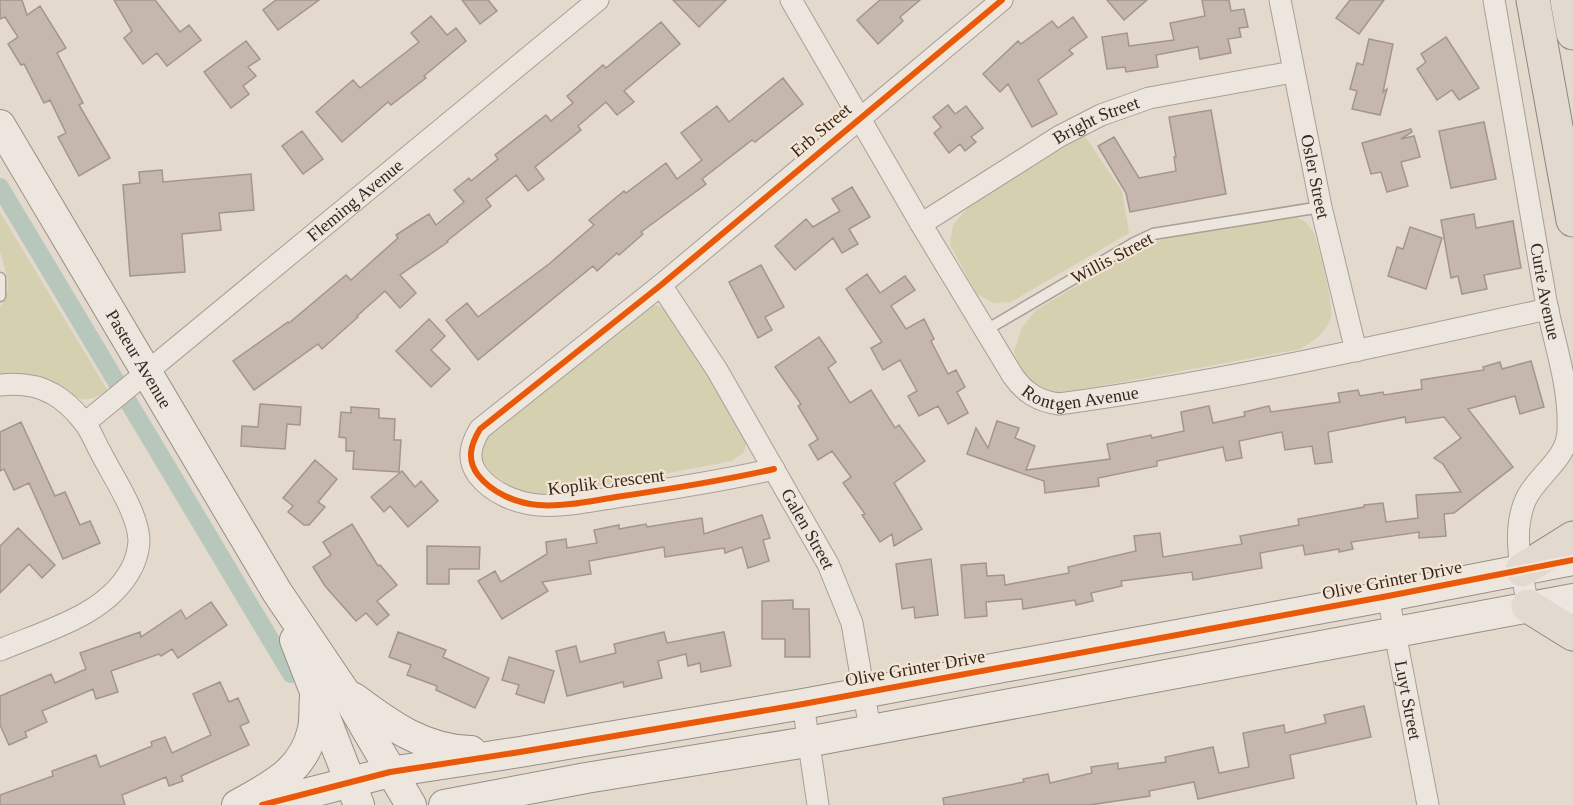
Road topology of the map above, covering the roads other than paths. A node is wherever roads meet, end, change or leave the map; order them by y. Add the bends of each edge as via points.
1 (598, 0) edge
2 (791, 0) edge
3 (1002, 0) edge
4 (1280, 0) edge
5 (1494, 0) edge
6 (1533, 0) edge
7 (1567, 0) edge
8 (1573, 33) edge
9 (1293, 72) junction
10 (859, 117) junction
11 (0, 125) edge
12 (1321, 207) junction
13 (1573, 220) edge
14 (921, 224) junction
15 (0, 278) edge
16 (661, 285) junction
17 (0, 296) edge
18 (1548, 309) junction
19 (986, 330) junction
20 (1356, 351) junction
21 (139, 379) junction
22 (0, 385) edge
23 (85, 423) junction
24 (774, 469) junction
25 (1573, 538) edge
26 (1573, 560) edge
27 (1522, 570) junction
28 (1388, 596) junction
29 (1573, 598) edge
30 (1528, 606) junction
31 (1395, 633) junction
32 (1573, 634) edge
33 (0, 650) edge
34 (330, 691) junction
35 (864, 692) junction
36 (802, 704) junction
37 (870, 729) junction
38 (807, 742) junction
39 (520, 752) junction
40 (390, 772) junction
41 (586, 778) junction
42 (354, 798) edge
43 (237, 805) edge
44 (262, 805) edge
45 (411, 805) edge
46 (444, 805) edge
47 (545, 805) edge
48 (818, 805) edge
49 (1428, 805) edge

1 - 21 street, Fleming Avenue
2 - 10 street, Rontgen Avenue
3 - 10 street, Erb Street
4 - 9 street, Osler Street
5 - 18 street, Curie Avenue
6 - 13 main road
7 - 8 main road
9 - 12 street, Osler Street
9 - 14 street, Bright Street via 1149,98 1101,114
10 - 14 street, Rontgen Avenue
10 - 16 street, Erb Street
11 - 21 street, Pasteur Avenue
12 - 19 lane, Willis Street via 1153,234
12 - 20 street, Osler Street
14 - 19 street, Rontgen Avenue
15 - 17 lane
16 - 24 street, Galen Street via 717,370
16 - 24 street, Koplik Crescent via 480,429 470,451 475,471 506,497 554,505 706,484
18 - 20 street, Rontgen Avenue
18 - 27 street, Curie Avenue via 1566,391 1569,433 1562,451 1526,498 1519,523
19 - 20 street, Rontgen Avenue via 1020,386 1036,398 1059,404
21 - 23 street, Fleming Avenue
21 - 34 street, Pasteur Avenue via 277,592
22 - 23 street via 22,382 52,393
23 - 33 street via 136,524 139,541 135,560 112,592 87,612
24 - 35 street, Galen Street via 842,596 852,623
25 - 27 main road
26 - 27 street, Olive Grinter Drive
27 - 28 street, Olive Grinter Drive
27 - 30 street, Curie Avenue
28 - 31 street, Luyt Street
28 - 35 street, Olive Grinter Drive
29 - 30 street
30 - 31 street
30 - 32 main road
31 - 37 street
31 - 49 street, Luyt Street
34 - 39 street via 410,737 433,745 455,751
34 - 40 street, Pasteur Avenue
34 - 42 street, Pasteur Avenue
34 - 43 street via 303,755 281,781
35 - 36 street, Olive Grinter Drive
35 - 37 street, Galen Street
36 - 38 street
36 - 39 street, Olive Grinter Drive
37 - 38 street
38 - 41 street
38 - 48 street
39 - 40 street, Olive Grinter Drive
40 - 42 street, Olive Grinter Drive
40 - 45 street, Pasteur Avenue
41 - 46 street
41 - 47 street
42 - 44 street, Olive Grinter Drive

